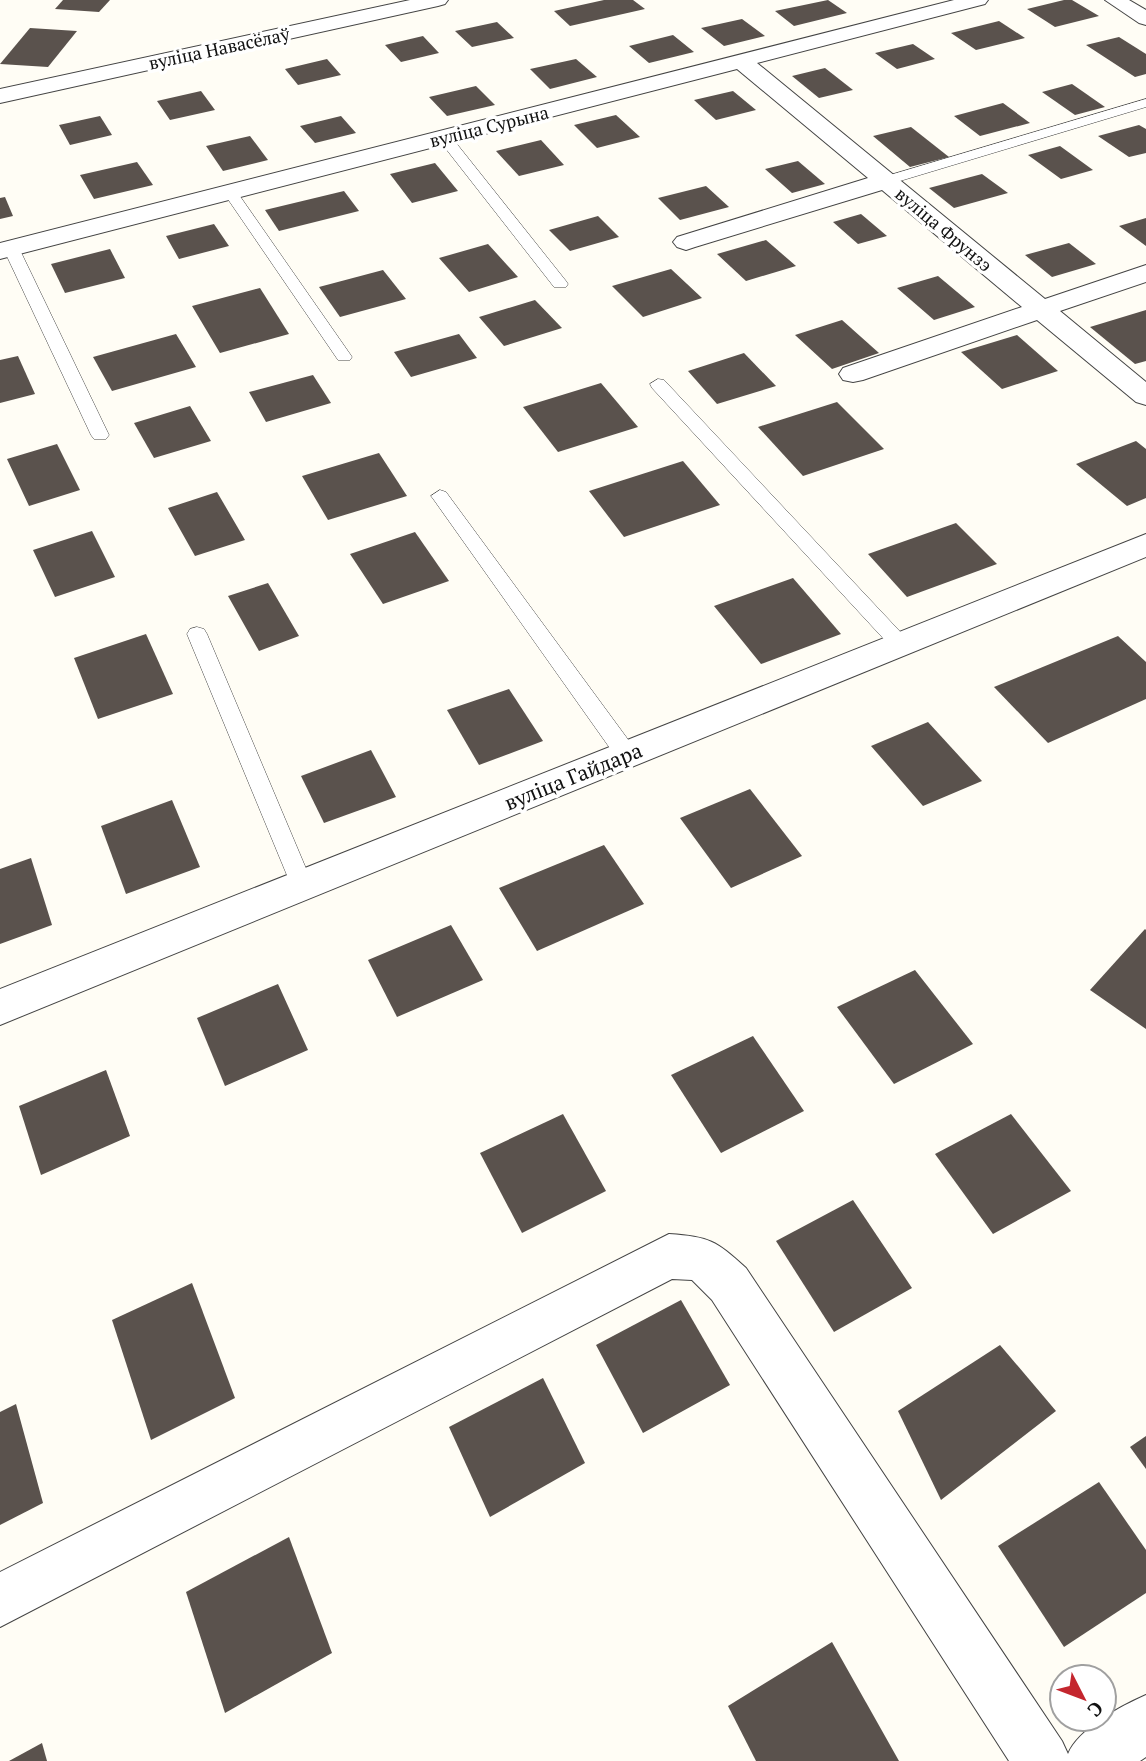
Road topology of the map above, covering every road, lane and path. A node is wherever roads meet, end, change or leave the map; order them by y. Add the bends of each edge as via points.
1 (438, 0) edge
2 (978, 0) edge
3 (1115, 0) edge
4 (363, 8) edge
5 (1146, 19) edge
6 (742, 62) junction
7 (0, 96) edge
8 (1146, 103) edge
9 (444, 137) junction
10 (886, 181) junction
11 (230, 192) junction
12 (686, 242) dead end
13 (6, 249) edge
14 (1146, 273) edge
15 (560, 284) dead end
16 (1041, 310) junction
17 (344, 357) dead end
18 (853, 374) dead end
19 (658, 384) dead end
20 (1146, 396) edge
21 (100, 435) dead end
22 (440, 496) dead end
23 (1146, 545) edge
24 (197, 634) dead end
25 (900, 644) junction
26 (627, 755) junction
27 (302, 885) junction
28 (0, 1007) edge
29 (0, 1600) edge
30 (1146, 1723) edge
31 (1042, 1761) edge
32 (1093, 1761) edge

1 - 4 street, вуліца Навасёлаў
2 - 6 street, вуліца Сурына
3 - 5 street
4 - 7 street, вуліца Навасёлаў
6 - 9 street, вуліца Сурына
6 - 10 street, вуліца Фрунзэ
8 - 10 lane
9 - 11 street, вуліца Сурына
9 - 15 lane
10 - 12 street
10 - 16 street, вуліца Фрунзэ
11 - 13 street, вуліца Сурына
11 - 17 lane
13 - 21 lane
14 - 16 street
16 - 18 street
16 - 20 street, вуліца Фрунзэ
19 - 25 lane
22 - 26 lane
23 - 25 street, вуліца Гайдара
24 - 27 lane
25 - 26 street, вуліца Гайдара
26 - 27 street, вуліца Гайдара
27 - 28 street, вуліца Гайдара
29 - 31 street via 669,1256 702,1259 729,1284
30 - 32 street

